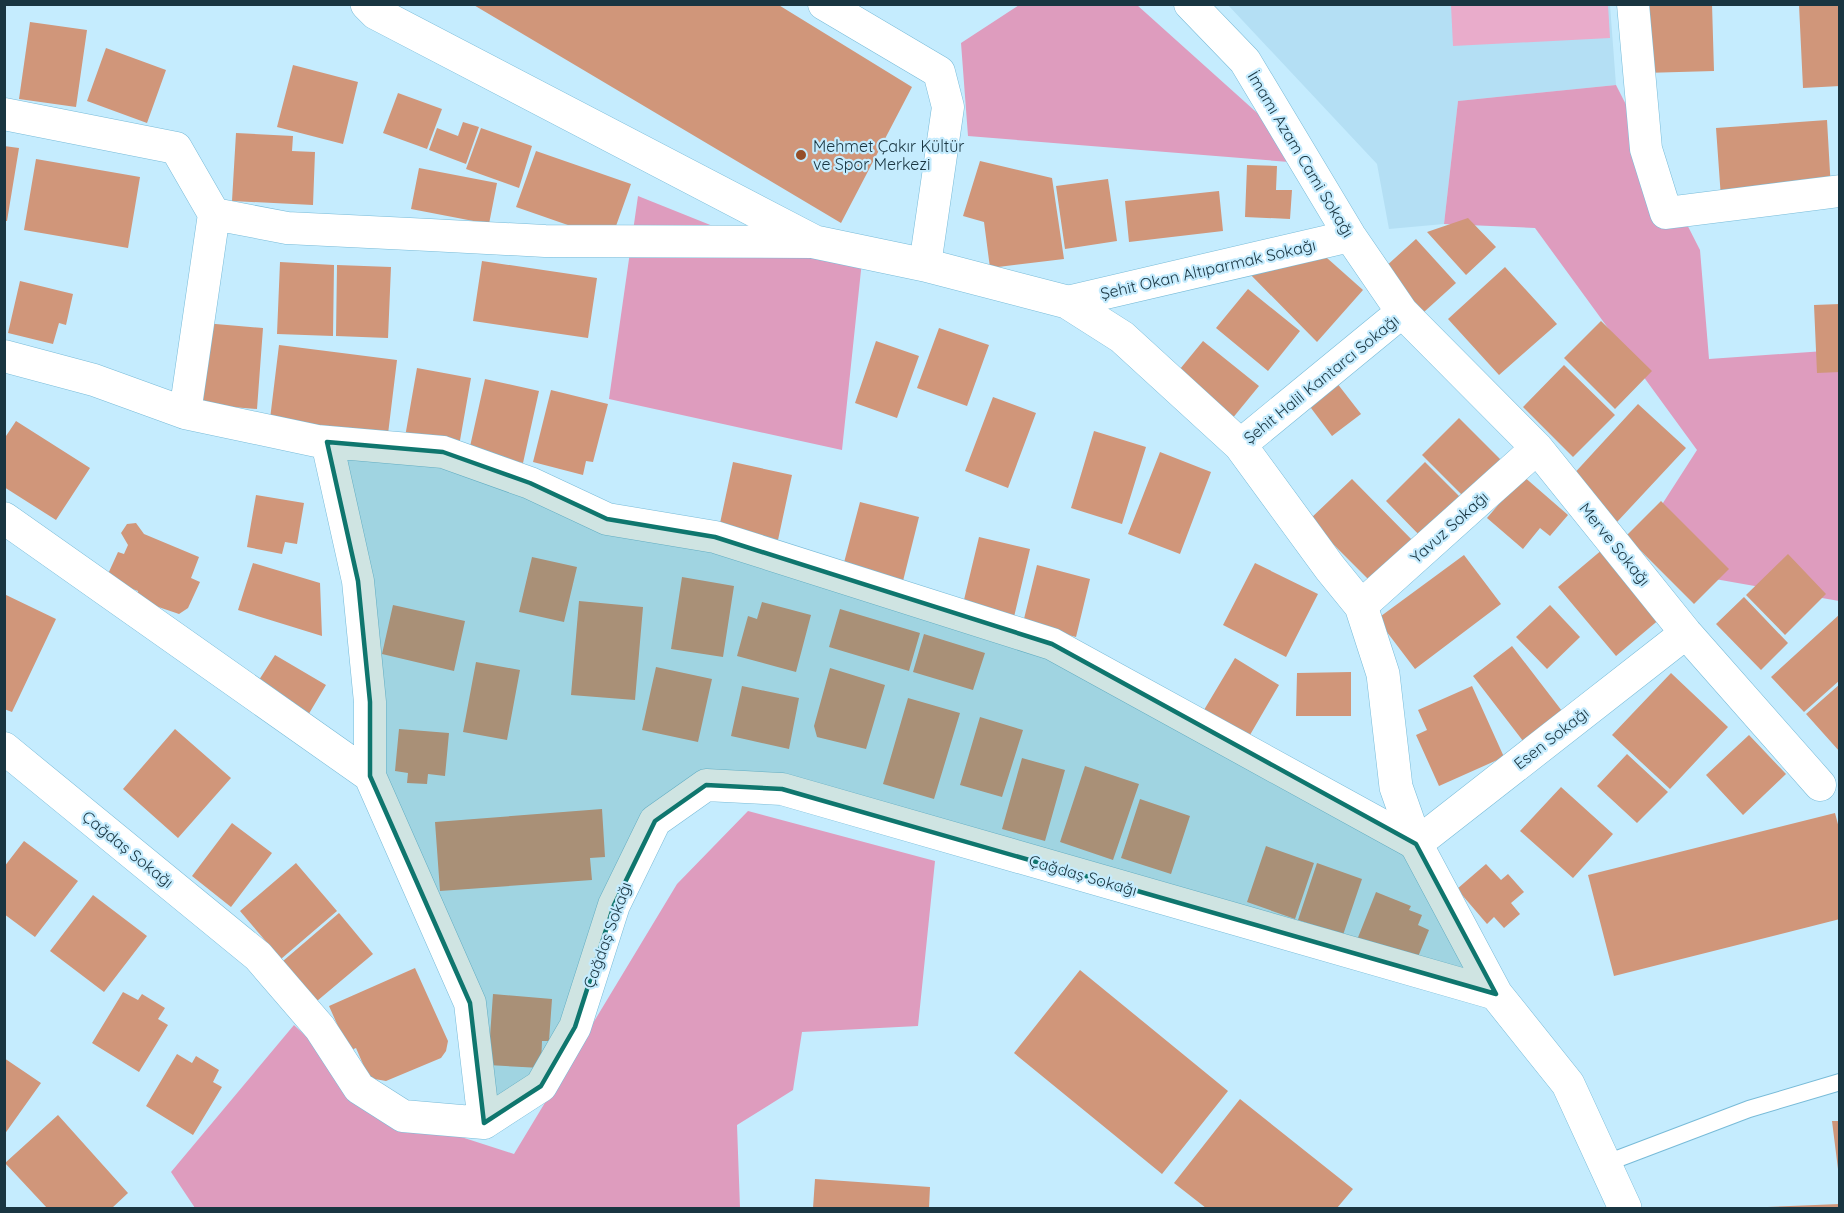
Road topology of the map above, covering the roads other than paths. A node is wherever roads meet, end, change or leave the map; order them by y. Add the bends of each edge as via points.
1 (367, 4) edge
2 (824, 4) edge
3 (1190, 4) edge
4 (1633, 4) edge
5 (4, 114) edge
6 (1839, 191) edge
7 (214, 214) junction
8 (1350, 236) junction
9 (815, 242) junction
10 (925, 265) junction
11 (1067, 303) junction
12 (1402, 312) junction
13 (4, 356) edge
14 (185, 413) junction
15 (327, 442) junction
16 (1240, 445) junction
17 (1538, 448) junction
18 (4, 518) edge
19 (1361, 606) junction
20 (1686, 633) junction
21 (4, 748) edge
22 (370, 776) junction
23 (1820, 785) dead end
24 (1416, 844) junction
25 (1496, 994) junction
26 (1839, 1082) edge
27 (484, 1123) junction
28 (1605, 1164) junction
29 (1625, 1209) edge

1 - 9 main road via 376,13
2 - 10 street via 939,72 948,107
3 - 8 street, İmamı Azam Cami Sokağı via 1245,61
4 - 6 street via 1646,149 1666,213
5 - 7 street via 176,148
7 - 9 street via 287,228 430,236 545,241
7 - 14 street
8 - 11 street, Şehit Okan Altıparmak Sokağı
8 - 12 street, İmamı Azam Cami Sokağı
9 - 10 main road
10 - 11 main road
11 - 16 main road via 1122,337
12 - 16 street, Şehit Halil Kantarcı Sokağı
12 - 17 street, Merve Sokağı
13 - 14 street via 94,380
14 - 15 street
15 - 22 street via 358,581 370,702
15 - 24 street via 443,452 530,483 607,519 715,537 1052,644
16 - 19 main road
17 - 19 street, Yavuz Sokağı
17 - 20 street, Merve Sokağı
18 - 22 street
19 - 24 main road via 1383,674 1396,787
20 - 23 street, Merve Sokağı
20 - 24 street, Esen Sokağı
21 - 27 street, Çağdaş Sokağı via 258,956 320,1028 359,1088 403,1116
22 - 27 street via 470,1003
24 - 25 main road
25 - 27 street, Çağdaş Sokağı via 783,789 706,785 655,821 614,905 575,1027 541,1086
25 - 28 main road via 1568,1084
26 - 28 lane via 1749,1109
28 - 29 main road

